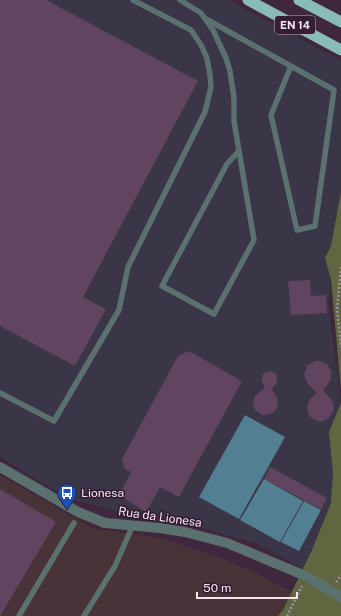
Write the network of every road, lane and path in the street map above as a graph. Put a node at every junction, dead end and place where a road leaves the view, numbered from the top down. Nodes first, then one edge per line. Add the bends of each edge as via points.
1 (133, 0) edge
2 (180, 0) edge
3 (248, 0) edge
4 (299, 0) edge
5 (204, 18) junction
6 (341, 22) edge
7 (341, 50) edge
8 (290, 66) junction
9 (239, 151) junction
10 (341, 267) edge
11 (341, 347) edge
12 (0, 393) edge
13 (0, 467) edge
14 (74, 523) dead end
15 (134, 525) junction
16 (309, 588) dead end
17 (338, 595) edge
18 (18, 616) edge
19 (84, 616) edge
20 (287, 616) edge

1 - 12 lane via 191,30 201,45 207,58 211,87 205,112 128,267 119,310 54,421
2 - 5 lane via 192,6
3 - 7 highway, EN 14
4 - 6 highway, EN 14
5 - 8 lane
5 - 9 lane via 213,30 230,71
8 - 8 lane via 334,90 315,226 298,230 271,115
9 - 9 lane via 254,240 214,314 162,286 227,164
10 - 11 path via 337,309
13 - 15 street, Rua da Lionesa via 78,512 105,523
14 - 18 lane
15 - 17 street, Rua da Lionesa via 185,532 227,543 308,577
15 - 19 lane via 115,566
16 - 20 path via 303,584

